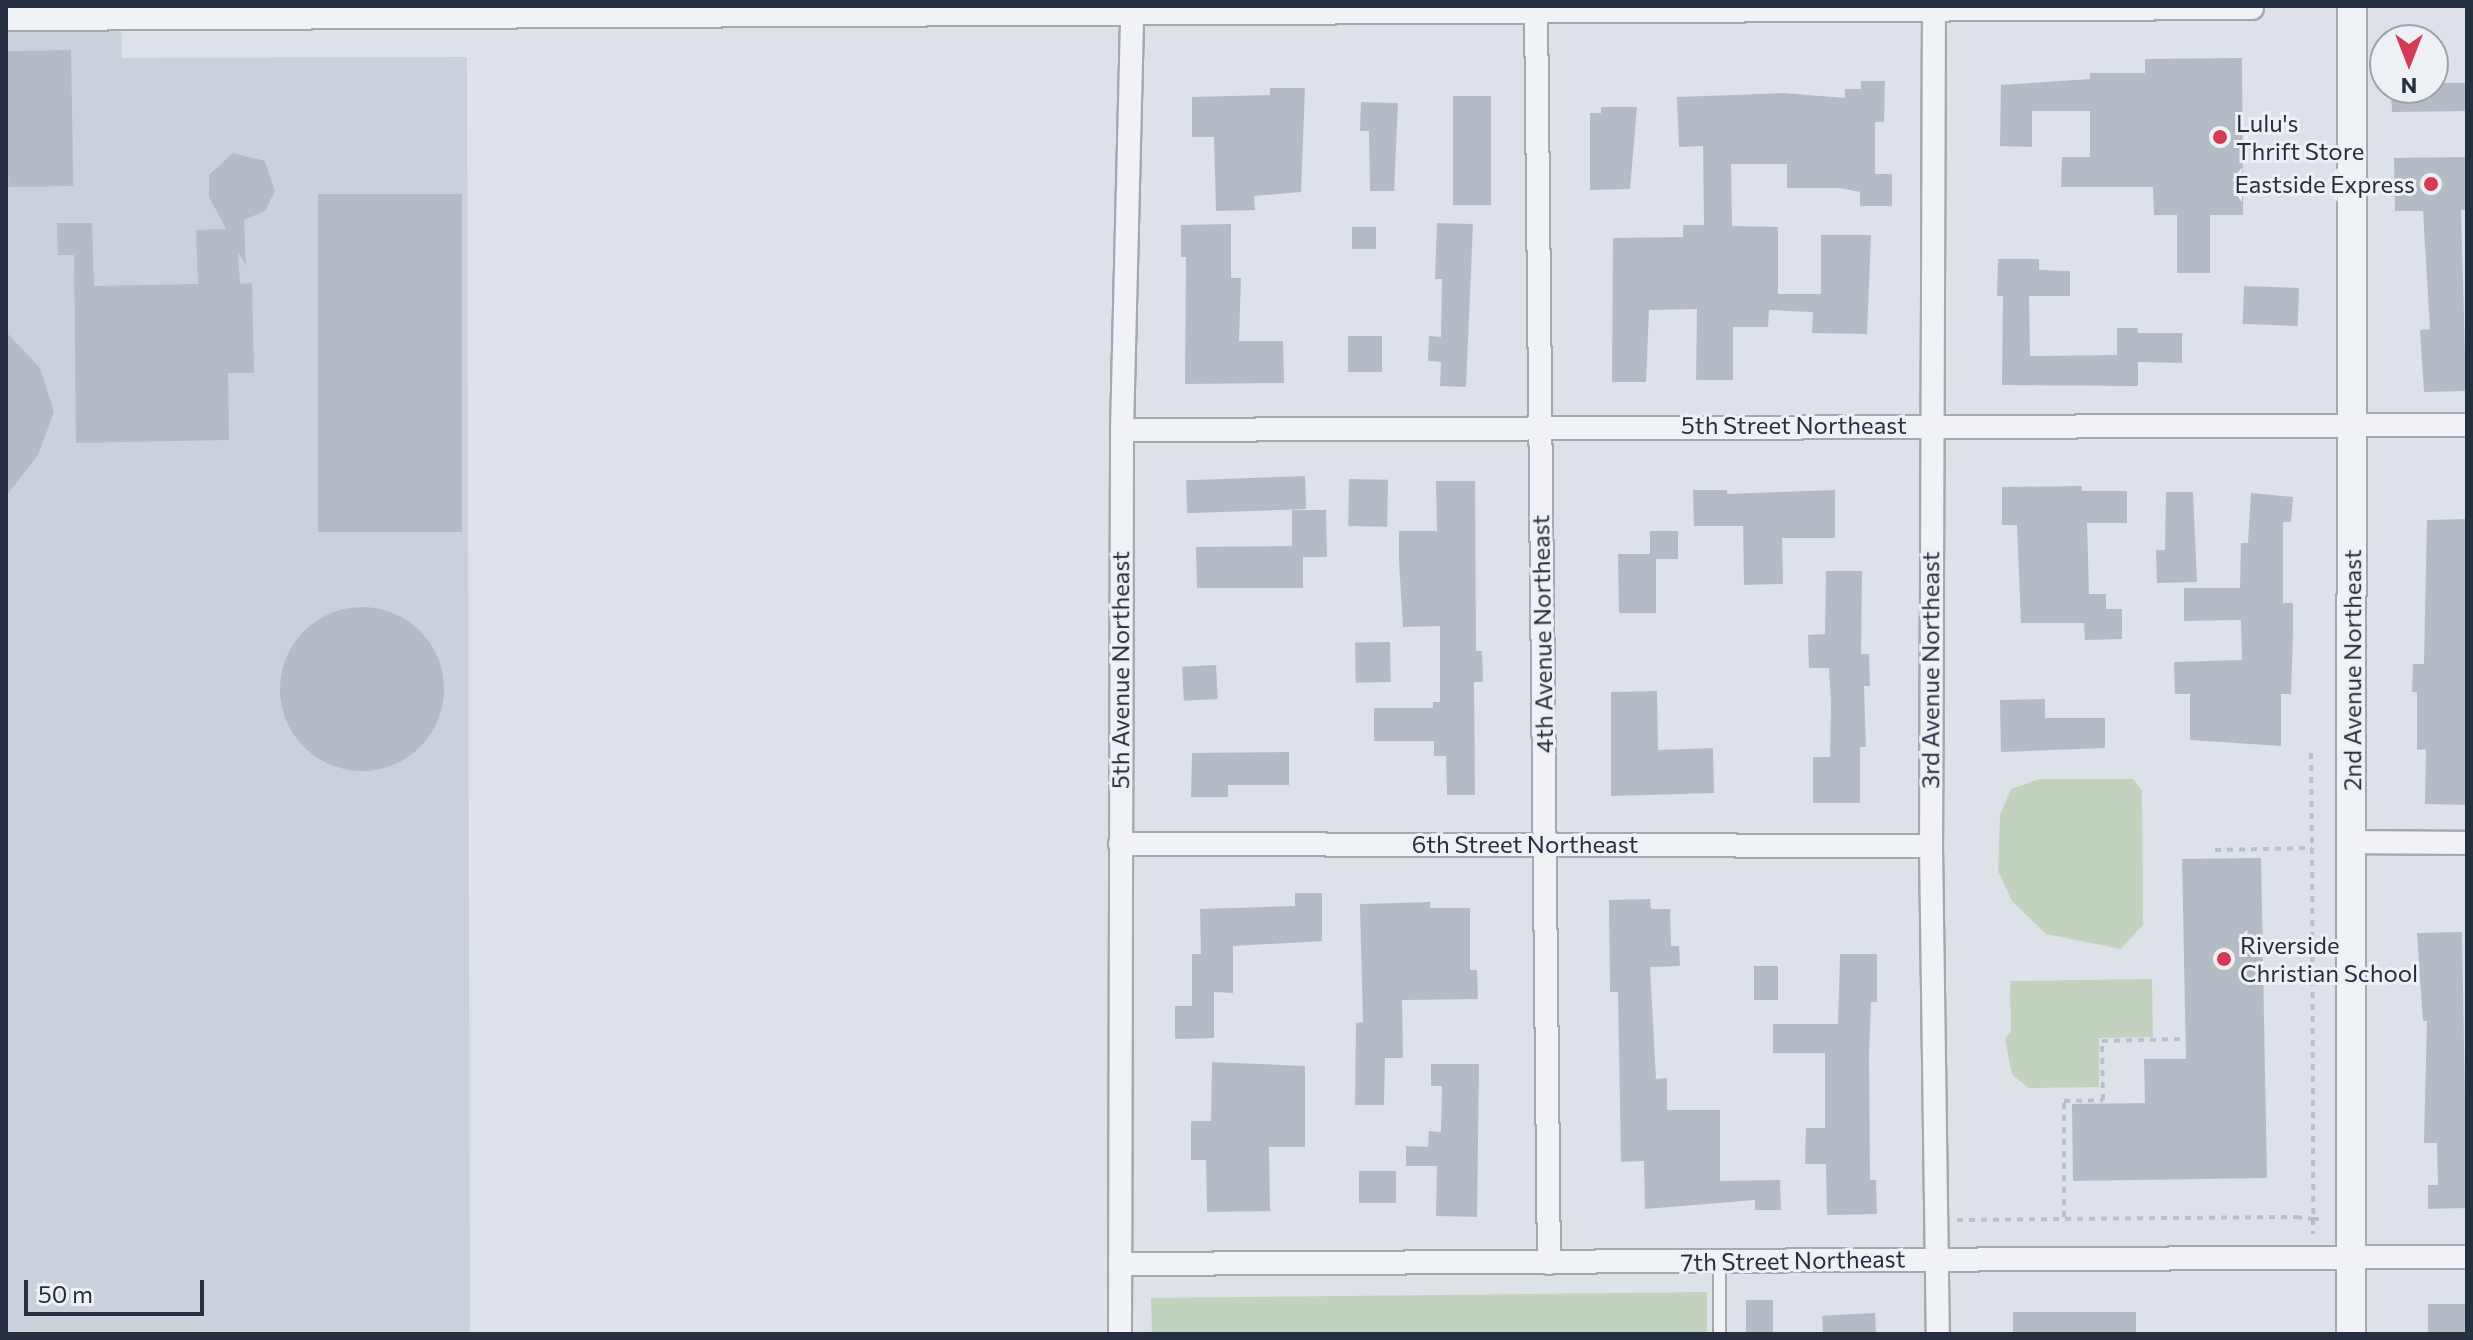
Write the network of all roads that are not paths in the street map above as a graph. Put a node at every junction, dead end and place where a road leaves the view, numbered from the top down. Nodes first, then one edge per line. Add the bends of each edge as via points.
1 (2352, 6) edge
2 (841, 8) edge
3 (1132, 8) edge
4 (1536, 8) edge
5 (1934, 8) edge
6 (2252, 8) edge
7 (517, 11) edge
8 (168, 12) edge
9 (6, 19) edge
10 (1930, 424) junction
11 (2350, 425) junction
12 (2467, 425) edge
13 (1539, 427) junction
14 (1122, 430) junction
15 (2353, 842) junction
16 (2467, 843) edge
17 (1120, 844) junction
18 (1545, 844) junction
19 (1931, 846) junction
20 (2351, 1256) junction
21 (2467, 1257) edge
22 (1938, 1258) junction
23 (1719, 1261) junction
24 (1549, 1263) junction
25 (1120, 1264) junction
26 (1120, 1334) edge
27 (1719, 1334) edge
28 (1938, 1334) edge
29 (2351, 1334) edge

1 - 11 street, 2nd Avenue Northeast
2 - 3 street
2 - 7 street
3 - 4 street
3 - 14 street, 5th Avenue Northeast
4 - 5 street
4 - 13 street, 4th Avenue Northeast
5 - 6 street
5 - 10 street, 3rd Avenue Northeast
7 - 8 street
8 - 9 street
10 - 11 street, 5th Street Northeast
10 - 13 street, 5th Street Northeast
10 - 19 street, 3rd Avenue Northeast
11 - 12 street, 5th Street Northeast
11 - 15 street, 2nd Avenue Northeast
13 - 14 street, 5th Street Northeast
13 - 18 street, 4th Avenue Northeast
14 - 17 street, 5th Avenue Northeast
15 - 16 street
15 - 20 street, 2nd Avenue Northeast
17 - 18 street, 6th Street Northeast
17 - 25 street, 5th Avenue Northeast
18 - 19 street, 6th Street Northeast
18 - 24 street, 4th Avenue Northeast
19 - 22 street, 3rd Avenue Northeast
20 - 21 street, 7th Street Northeast
20 - 22 street, 7th Street Northeast
20 - 29 street, 2nd Avenue Northeast
22 - 23 street, 7th Street Northeast
22 - 28 street, 3rd Avenue Northeast
23 - 24 street, 7th Street Northeast
23 - 27 lane
24 - 25 street, 7th Street Northeast
25 - 26 street, 5th Avenue Northeast

